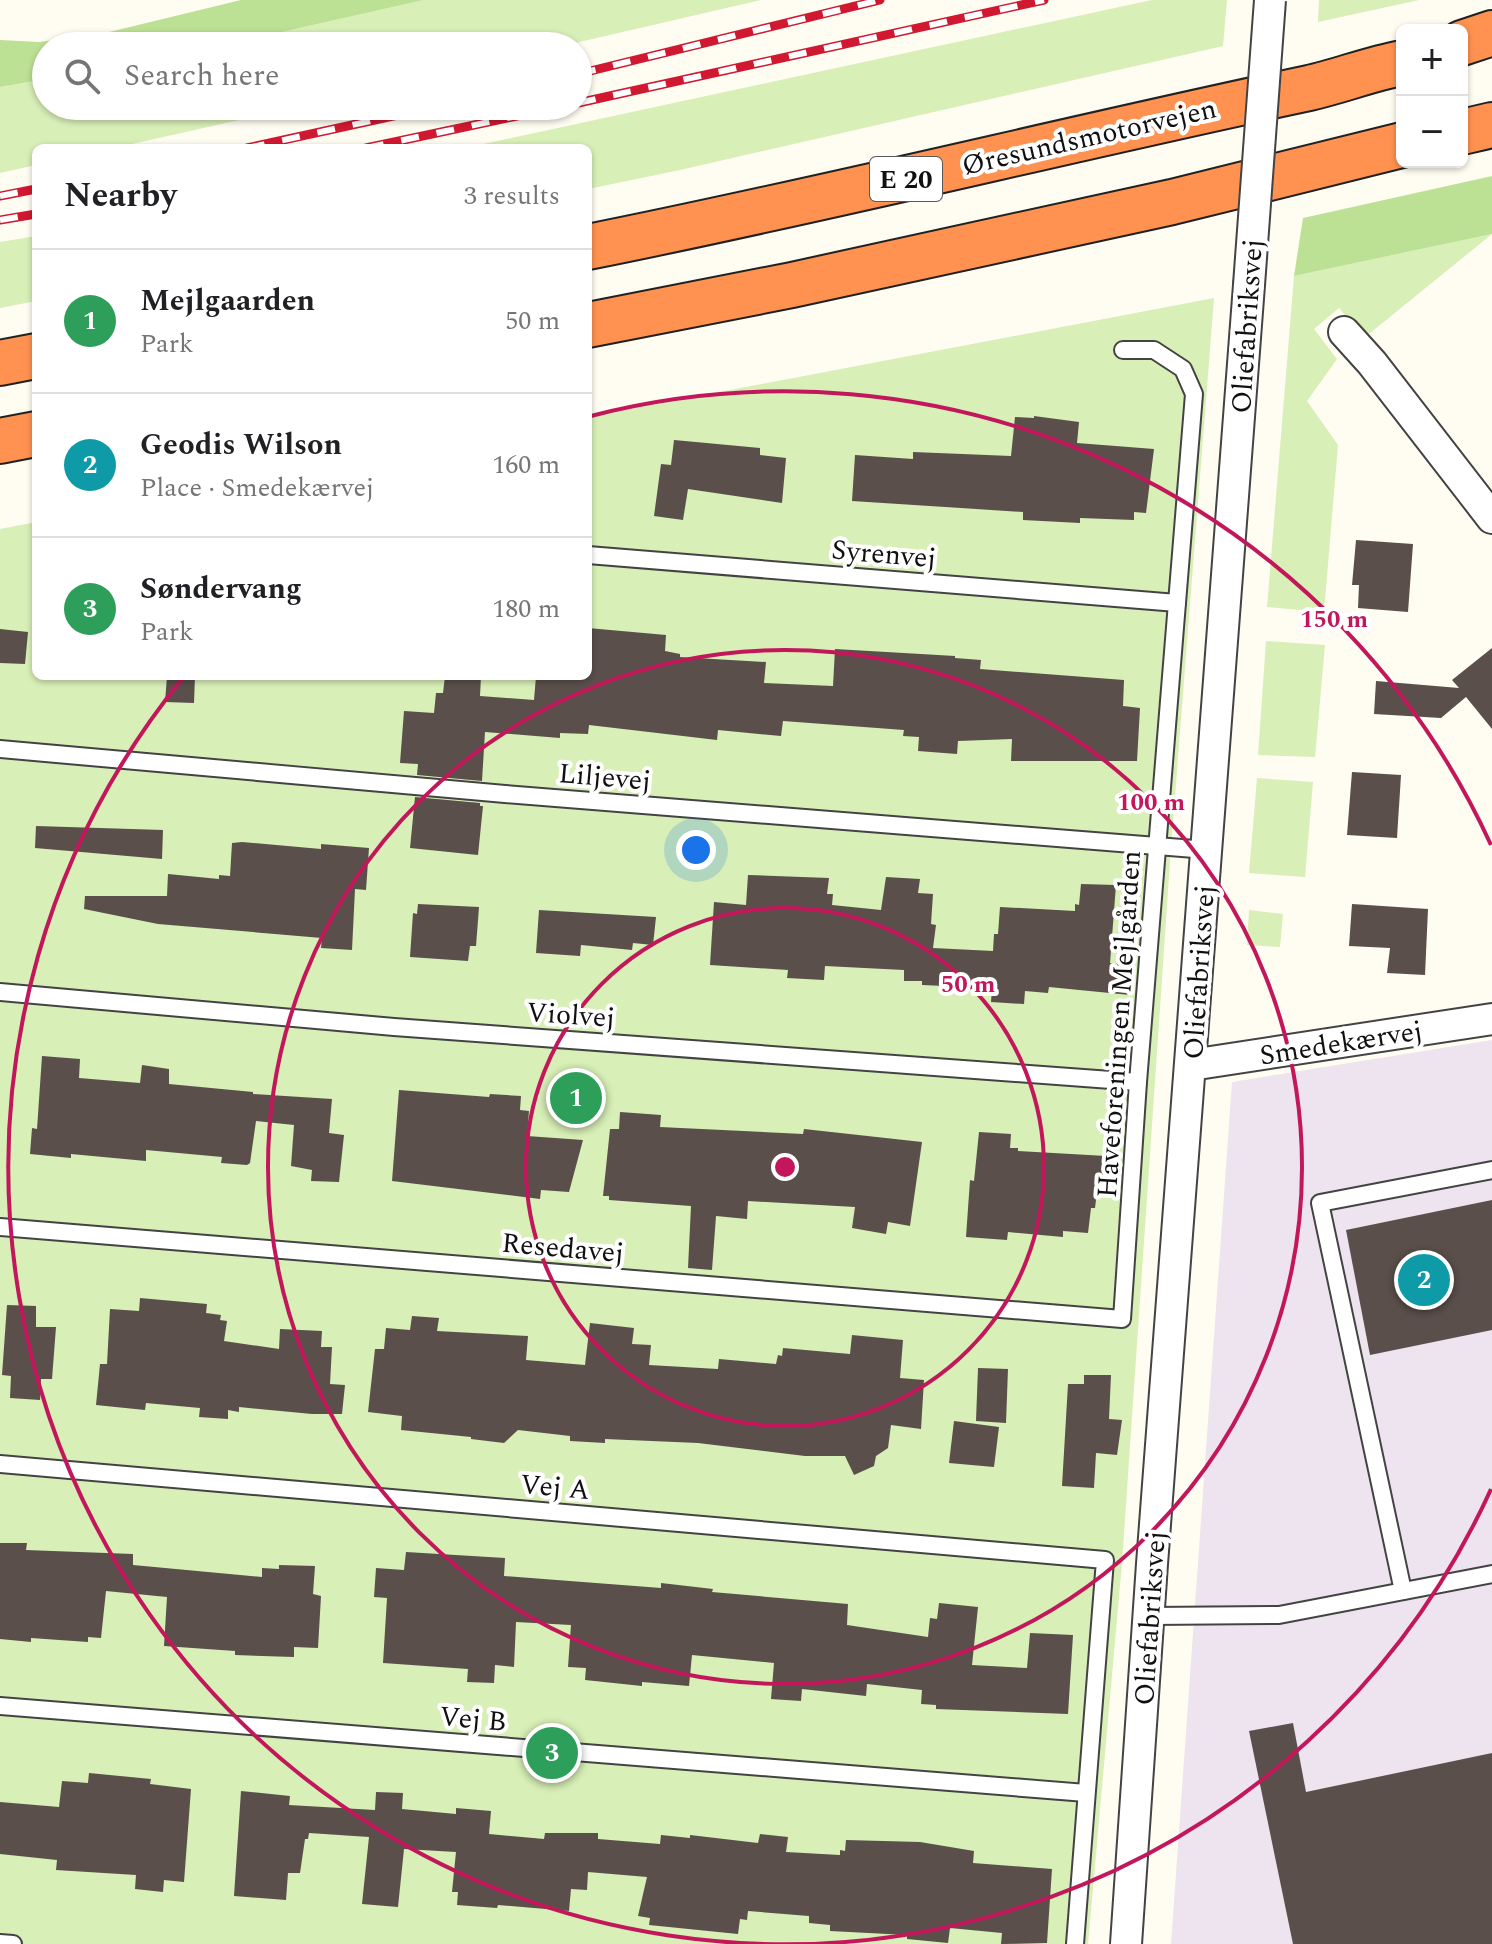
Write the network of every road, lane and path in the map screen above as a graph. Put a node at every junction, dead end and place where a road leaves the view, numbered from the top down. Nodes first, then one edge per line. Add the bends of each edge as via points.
1 (1270, 0) edge
2 (1492, 33) edge
3 (1468, 41) edge
4 (1492, 46) edge
5 (1468, 51) edge
6 (1396, 63) edge
7 (1492, 125) edge
8 (1468, 131) edge
9 (1396, 146) edge
10 (1492, 148) edge
11 (1468, 153) edge
12 (1396, 167) edge
13 (1172, 202) junction
14 (592, 246) edge
15 (592, 324) edge
16 (1344, 332) dead end
17 (1123, 350) dead end
18 (32, 357) edge
19 (0, 363) edge
20 (32, 435) edge
21 (0, 441) edge
22 (1492, 518) edge
23 (592, 555) edge
24 (1177, 603) junction
25 (0, 749) edge
26 (1158, 847) junction
27 (1207, 850) junction
28 (0, 992) edge
29 (1492, 1019) edge
30 (1191, 1065) junction
31 (1138, 1082) junction
32 (1492, 1170) edge
33 (0, 1227) edge
34 (1122, 1319) joint
35 (0, 1464) edge
36 (1492, 1574) edge
37 (1403, 1591) junction
38 (1150, 1616) junction
39 (0, 1706) edge
40 (1086, 1793) junction
41 (0, 1943) edge
42 (13, 1944) edge
43 (1075, 1944) edge
44 (1126, 1944) edge

1 - 27 street, Oliefabriksvej, bridge
2 - 3 highway
4 - 5 highway
6 - 14 highway, Øresundsmotorvejen / E 20 via 774,210
7 - 8 highway
9 - 13 highway
10 - 11 highway
12 - 13 highway via 1308,185
13 - 15 highway
16 - 22 street
17 - 24 lane, Haveforeningen Mejlgården via 1154,350 1183,369 1194,394
18 - 19 highway
20 - 21 highway
23 - 24 lane, Syrenvej
24 - 26 lane, Haveforeningen Mejlgården
25 - 26 lane, Liljevej
26 - 27 lane, Liljevej
26 - 31 lane, Haveforeningen Mejlgården
27 - 30 street, Oliefabriksvej
28 - 31 lane, Violvej
29 - 30 street, Smedekærvej
30 - 38 street, Oliefabriksvej
31 - 34 lane, Haveforeningen Mejlgården
32 - 37 lane via 1320,1203
33 - 34 lane, Resedavej
35 - 40 lane, Vej A via 1105,1560
36 - 37 lane
37 - 38 lane via 1279,1615
38 - 44 street, Oliefabriksvej
39 - 40 lane, Vej B
40 - 43 lane
41 - 42 lane

